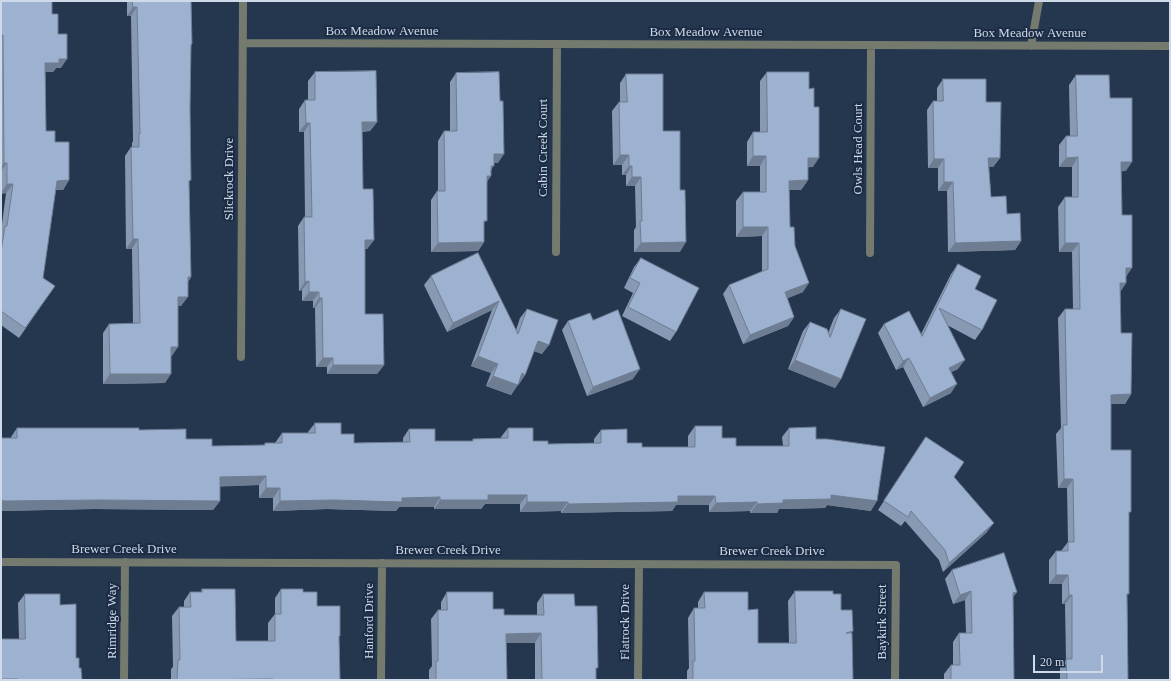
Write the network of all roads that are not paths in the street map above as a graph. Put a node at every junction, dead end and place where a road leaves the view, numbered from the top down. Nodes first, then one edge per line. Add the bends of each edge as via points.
1 (243, 1) edge
2 (1039, 1) edge
3 (243, 43) junction
4 (557, 44) junction
5 (871, 45) junction
6 (1030, 46) junction
7 (1170, 46) edge
8 (556, 252) dead end
9 (870, 253) dead end
10 (242, 357) dead end
11 (1, 562) edge
12 (125, 562) junction
13 (382, 563) junction
14 (639, 564) junction
15 (896, 565) joint
16 (124, 680) edge
17 (381, 680) edge
18 (638, 680) edge
19 (895, 680) edge

1 - 3 street, Slickrock Drive
2 - 6 street
3 - 4 street, Box Meadow Avenue
3 - 10 street, Slickrock Drive
4 - 5 street, Box Meadow Avenue
4 - 8 street, Cabin Creek Court
5 - 6 street, Box Meadow Avenue
5 - 9 street, Owls Head Court
6 - 7 street, Box Meadow Avenue
11 - 12 street, Brewer Creek Drive
12 - 13 street, Brewer Creek Drive
12 - 16 street, Rimridge Way
13 - 14 street, Brewer Creek Drive
13 - 17 street, Hanford Drive
14 - 15 street, Brewer Creek Drive
14 - 18 street, Flatrock Drive
15 - 19 street, Baykirk Street

